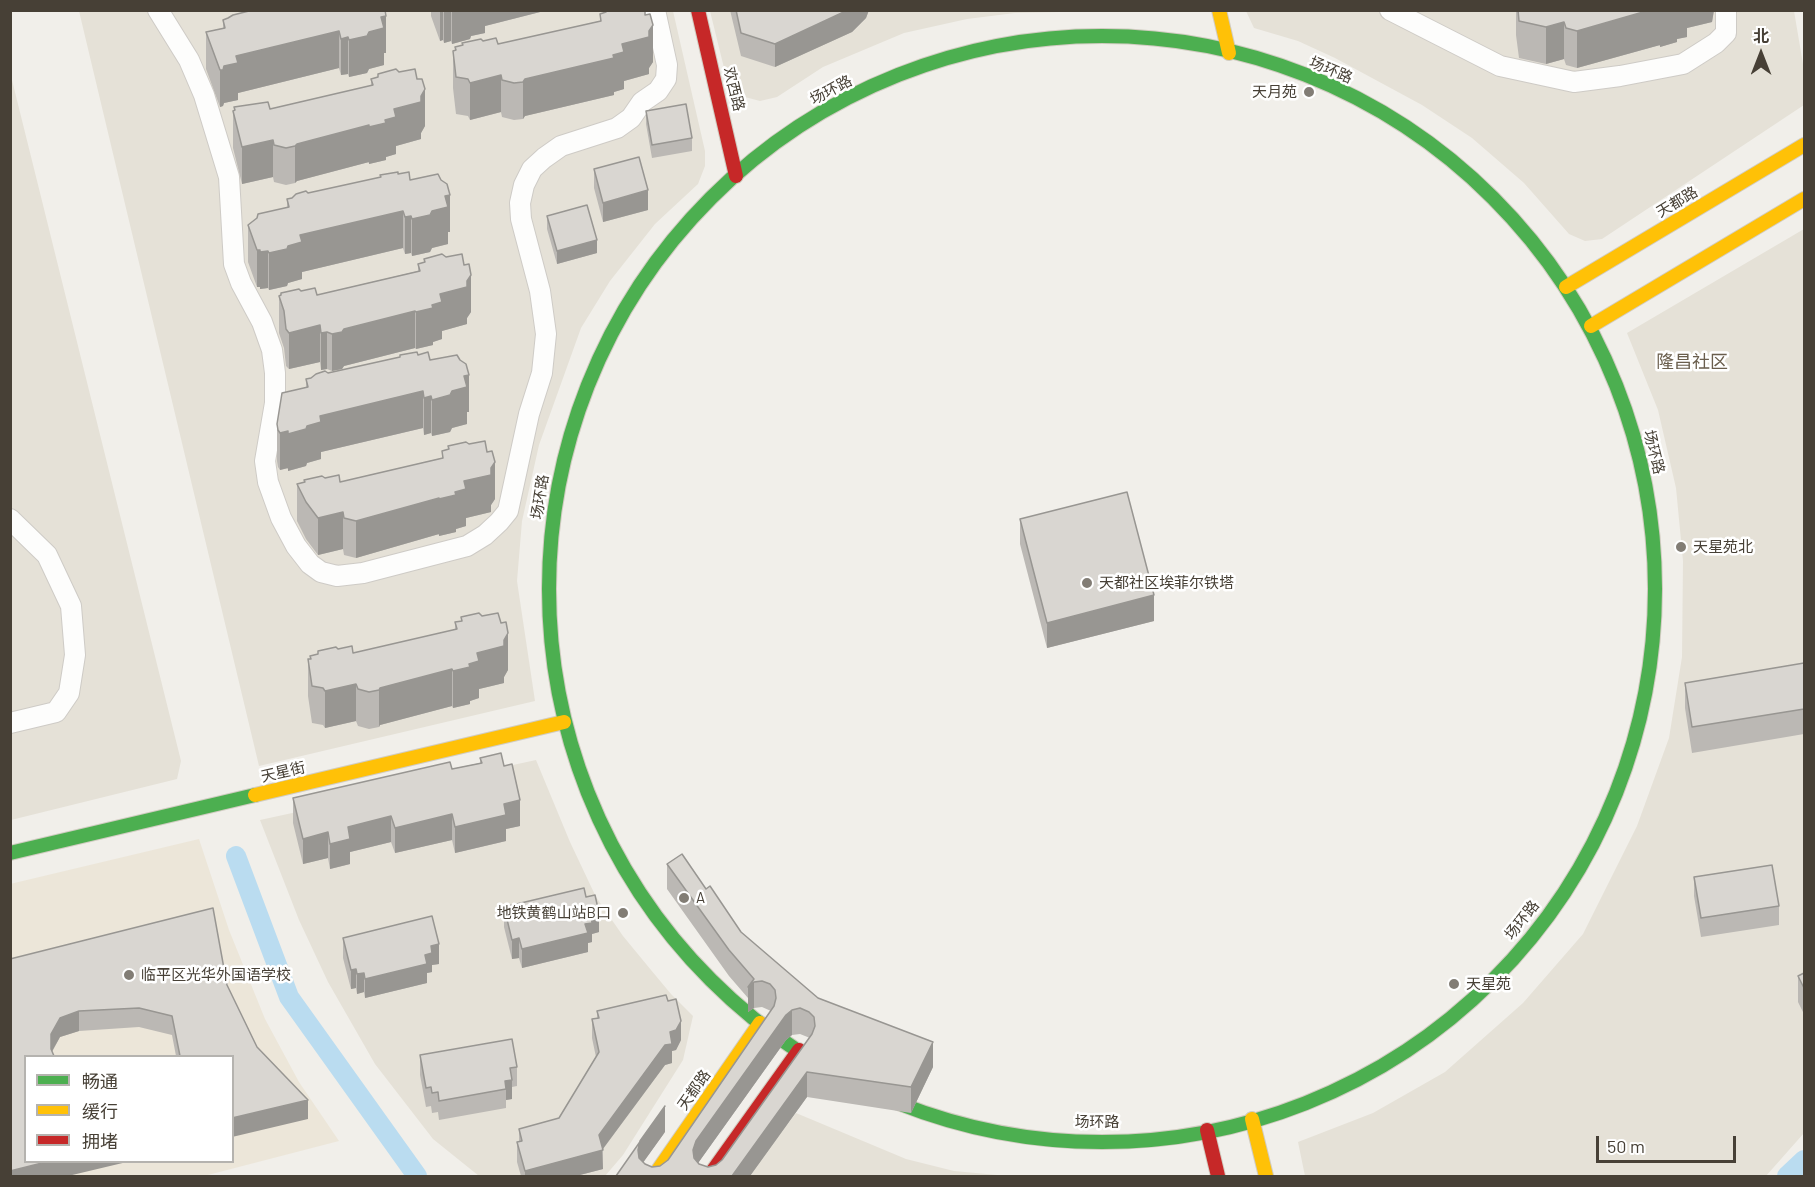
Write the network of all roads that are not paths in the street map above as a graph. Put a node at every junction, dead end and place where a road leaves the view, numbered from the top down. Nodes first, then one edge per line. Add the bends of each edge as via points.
1 (158, 10) edge
2 (655, 10) edge
3 (698, 10) edge
4 (1219, 10) edge
5 (1390, 10) edge
6 (1726, 10) edge
7 (1229, 53) junction
8 (1804, 145) edge
9 (736, 176) junction
10 (1804, 200) edge
11 (1566, 287) junction
12 (1591, 326) junction
13 (10, 519) edge
14 (564, 722) junction
15 (10, 723) edge
16 (10, 853) edge
17 (760, 1023) junction
18 (799, 1050) junction
19 (1252, 1119) junction
20 (1207, 1130) junction
21 (654, 1176) edge
22 (709, 1176) edge
23 (1218, 1176) edge
24 (1266, 1176) edge

1 - 2 street via 189,60 204,95 229,177 234,264 272,350 275,403 265,461 268,482 296,546 310,564 337,576 467,546 485,535 508,511 542,373 546,333 540,291 521,219 524,185 543,158 561,146 617,128 658,91 666,79 668,65
3 - 9 main road, 欢西路
4 - 7 main road
5 - 6 street via 1500,66 1574,82 1683,64 1726,33
7 - 9 main road, 场环路 via 1130,38 1087,38 976,52 876,85 826,110 770,147
7 - 11 main road, 场环路 via 1335,88 1423,140 1468,175 1506,212
8 - 11 main road, 天都路
9 - 14 main road, 场环路 via 679,231 638,285 610,333 580,401 562,463 549,538 548,614 554,678
10 - 12 main road
11 - 12 main road, 场环路
12 - 19 main road, 场环路 via 1634,436 1647,488 1655,554 1655,625 1649,679 1638,730 1616,795 1597,837 1545,920 1470,1002 1379,1067 1278,1112
13 - 15 street via 47,555 57,575 71,606 75,656 69,693 56,712
14 - 16 main road, 天星街
14 - 17 main road, 场环路 via 585,791 641,897 682,950
17 - 18 main road, 场环路
17 - 21 main road, 天都路
18 - 20 main road, 场环路 via 881,1095 981,1128 1097,1140 1165,1137
18 - 22 main road
19 - 20 main road, 场环路
19 - 24 main road
20 - 23 main road

